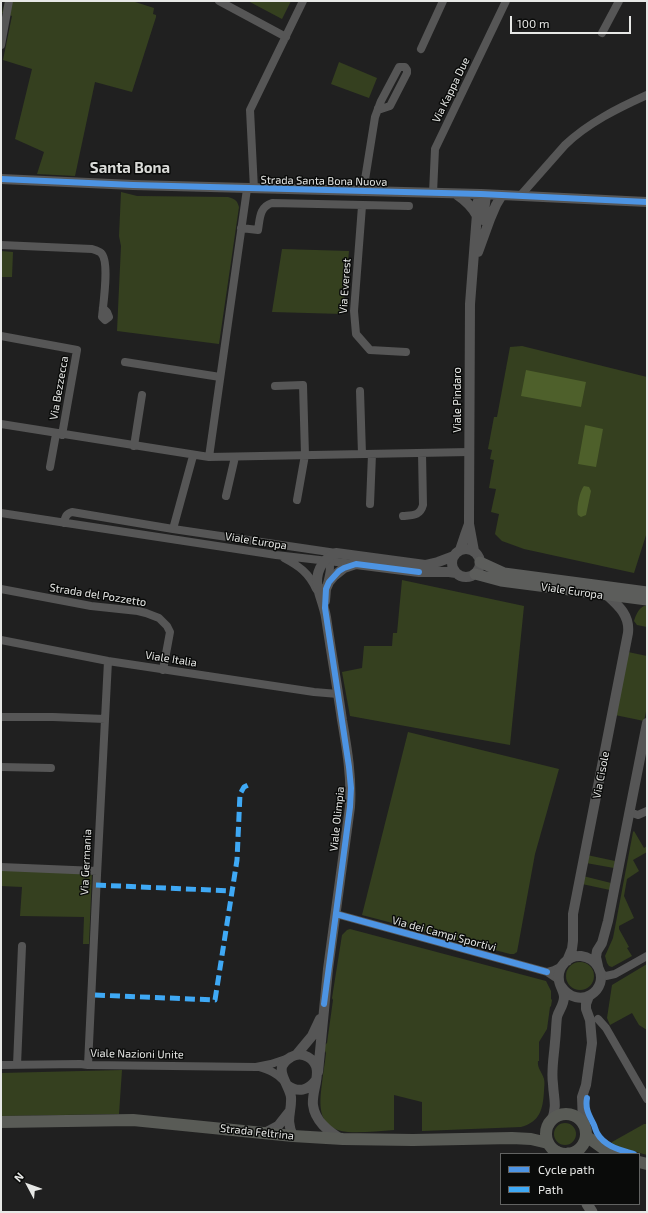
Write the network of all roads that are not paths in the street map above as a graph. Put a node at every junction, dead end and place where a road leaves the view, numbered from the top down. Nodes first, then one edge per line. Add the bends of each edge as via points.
1 (9, 1) edge
2 (219, 1) edge
3 (304, 1) edge
4 (443, 1) edge
5 (506, 1) edge
6 (619, 1) edge
7 (602, 33) dead end
8 (286, 37) junction
9 (1, 45) edge
10 (421, 49) dead end
11 (647, 95) edge
12 (378, 108) junction
13 (1, 178) edge
14 (251, 189) junction
15 (363, 192) junction
16 (433, 193) junction
17 (456, 194) junction
18 (483, 194) junction
19 (502, 195) junction
20 (520, 196) junction
21 (647, 202) edge
22 (362, 206) junction
23 (409, 206) dead end
24 (477, 216) junction
25 (241, 228) junction
26 (480, 244) junction
27 (1, 245) edge
28 (472, 276) junction
29 (103, 308) dead end
30 (1, 336) edge
31 (406, 352) dead end
32 (125, 362) dead end
33 (220, 377) junction
34 (275, 386) dead end
35 (360, 391) dead end
36 (142, 395) dead end
37 (1, 424) edge
38 (59, 434) junction
39 (134, 446) junction
40 (470, 452) junction
41 (422, 453) junction
42 (362, 454) junction
43 (372, 454) junction
44 (305, 455) junction
45 (193, 456) junction
46 (209, 457) junction
47 (234, 457) junction
48 (50, 467) dead end
49 (226, 496) dead end
50 (297, 500) dead end
51 (370, 504) dead end
52 (1, 513) edge
53 (403, 516) dead end
54 (64, 523) junction
55 (470, 524) junction
56 (174, 529) junction
57 (474, 551) junction
58 (457, 553) junction
59 (276, 555) junction
60 (329, 557) junction
61 (480, 562) junction
62 (356, 564) junction
63 (456, 573) junction
64 (475, 574) junction
65 (1, 589) edge
66 (326, 589) junction
67 (647, 592) edge
68 (608, 596) junction
69 (647, 600) edge
70 (324, 608) junction
71 (1, 640) edge
72 (108, 661) junction
73 (163, 670) junction
74 (338, 694) junction
75 (1, 716) edge
76 (105, 719) junction
77 (647, 723) edge
78 (1, 767) edge
79 (51, 768) dead end
80 (647, 811) edge
81 (629, 812) junction
82 (1, 867) edge
83 (97, 870) junction
84 (336, 914) junction
85 (22, 946) dead end
86 (647, 956) edge
87 (564, 963) junction
88 (547, 972) junction
89 (602, 972) junction
90 (560, 983) junction
91 (589, 996) junction
92 (323, 1009) junction
93 (592, 1020) junction
94 (293, 1056) junction
95 (1, 1065) edge
96 (17, 1065) junction
97 (88, 1065) junction
98 (256, 1067) junction
99 (317, 1076) junction
100 (286, 1083) junction
101 (647, 1099) edge
102 (289, 1112) junction
103 (1, 1122) edge
104 (550, 1123) junction
105 (583, 1123) junction
106 (265, 1133) junction
107 (293, 1136) junction
108 (586, 1136) junction
109 (512, 1138) junction
110 (343, 1139) junction
111 (566, 1151) edge
112 (613, 1153) edge

1 - 9 street
2 - 8 street
3 - 8 street
4 - 10 street
5 - 16 street, Via Kappa Due via 435,149
6 - 7 street
8 - 14 street via 250,110
11 - 20 street via 572,138
12 - 12 street via 390,106 407,73 405,67 399,67
12 - 15 street
13 - 14 street, Strada Santa Bona Nuova
14 - 15 street, Strada Santa Bona Nuova
14 - 25 street
15 - 16 street, Strada Santa Bona Nuova
16 - 17 street, Strada Santa Bona Nuova
17 - 18 street, Strada Santa Bona Nuova
17 - 24 street via 468,203
18 - 19 street, Strada Santa Bona Nuova
18 - 24 street, Viale Pindaro via 478,201
18 - 26 street, Viale Pindaro
19 - 20 street, Strada Santa Bona Nuova
19 - 26 street, Viale Pindaro
20 - 21 street, Strada Santa Bona Nuova
22 - 23 street
22 - 25 street via 272,204 263,208 258,230
22 - 31 street, Via Everest via 354,311 356,334 370,350
24 - 28 street, Viale Pindaro
25 - 33 street
26 - 28 street, Viale Pindaro
27 - 29 street via 92,249 100,252 104,257 106,274
28 - 40 street, Viale Pindaro
30 - 38 street, Via Bezzecca via 77,350
32 - 33 street
33 - 46 street
34 - 44 street via 303,385
35 - 42 street
36 - 39 street
37 - 38 street, Via Bezzecca
38 - 39 street, Via Bezzecca
38 - 48 street, Via Bezzecca
39 - 45 street, Via Bezzecca
40 - 41 street, Via Bezzecca
40 - 55 street, Viale Pindaro
41 - 43 street, Via Bezzecca
41 - 53 street via 422,510 416,515
42 - 43 street, Via Bezzecca
42 - 44 street, Via Bezzecca
43 - 51 street
44 - 47 street, Via Bezzecca
44 - 50 street
45 - 46 street, Via Bezzecca
45 - 56 street
46 - 47 street, Via Bezzecca
47 - 49 street
52 - 54 street, Viale Europa
54 - 56 street, Viale Europa via 65,517 72,512
54 - 59 street, Viale Europa
55 - 57 street, Viale Pindaro
55 - 58 street, Viale Pindaro
56 - 60 street, Viale Europa
57 - 58 street, Viale Europa via 465,549
57 - 61 street
58 - 60 street, Viale Europa via 425,565
58 - 63 street via 452,565
59 - 60 street, Viale Europa
59 - 70 street via 302,569 314,583
60 - 62 street, Viale Europa
60 - 66 street
60 - 70 street, Viale Olimpia via 320,568 317,582
61 - 64 street
61 - 67 main road, Viale Europa via 504,574
62 - 63 street, Viale Europa via 418,572
62 - 66 street via 339,571
63 - 64 street, Viale Europa via 463,577
64 - 68 main road, Viale Europa via 501,581
65 - 73 street, Strada del Pozzetto via 91,606 146,612 159,618 170,632
66 - 70 street
68 - 69 main road, Viale Europa
68 - 87 street, Via Cisole via 624,613 629,626 573,914 572,947
70 - 74 street, Viale Olimpia
71 - 72 street, Viale Italia
72 - 73 street, Viale Italia
72 - 76 street, Via Germania
73 - 74 street, Viale Italia
74 - 84 street, Viale Olimpia via 351,788
75 - 76 street
76 - 83 street, Via Germania
77 - 81 street
78 - 79 street
80 - 81 street via 638,815
81 - 89 street via 608,921 597,951 596,957
82 - 83 street
83 - 97 street, Via Germania
84 - 88 street, Via dei Campi Sportivi
84 - 92 street, Viale Olimpia
85 - 96 street
86 - 89 street via 615,974
87 - 88 street
87 - 89 street via 573,957 587,957
87 - 90 street, Via Cisole via 559,973
88 - 90 street, Via dei Campi Sportivi
89 - 91 street via 599,984
90 - 91 street via 570,996
90 - 104 street, Via Cisole via 564,996 557,1017 552,1083 556,1103
91 - 93 street via 586,1004
92 - 94 street, Viale Olimpia via 312,1036
92 - 99 street, Viale Olimpia
93 - 101 street via 606,1028
93 - 105 street via 592,1043 582,1097
94 - 98 street, Viale Nazioni Unite via 280,1062
94 - 99 street via 309,1057 316,1066
94 - 100 street via 285,1061 282,1071
95 - 96 street, Viale Nazioni Unite
96 - 97 street, Viale Nazioni Unite
97 - 98 street, Viale Nazioni Unite
98 - 100 street, Viale Nazioni Unite via 273,1072
99 - 100 street via 312,1085 303,1090 297,1090
99 - 110 street, Viale Olimpia via 313,1104 315,1113 323,1125
100 - 102 street via 291,1100
102 - 106 street via 278,1126
102 - 107 street via 289,1125
103 - 106 main road, Strada Feltrina via 133,1120
104 - 105 main road, Strada Feltrina via 556,1116 568,1114
104 - 109 main road, Strada Feltrina via 531,1133
104 - 111 main road via 546,1132
105 - 108 main road
106 - 107 main road, Strada Feltrina
107 - 110 main road, Strada Feltrina
108 - 111 main road via 584,1141
108 - 112 main road
109 - 110 main road, Strada Feltrina
109 - 111 main road, Strada Feltrina via 531,1139

